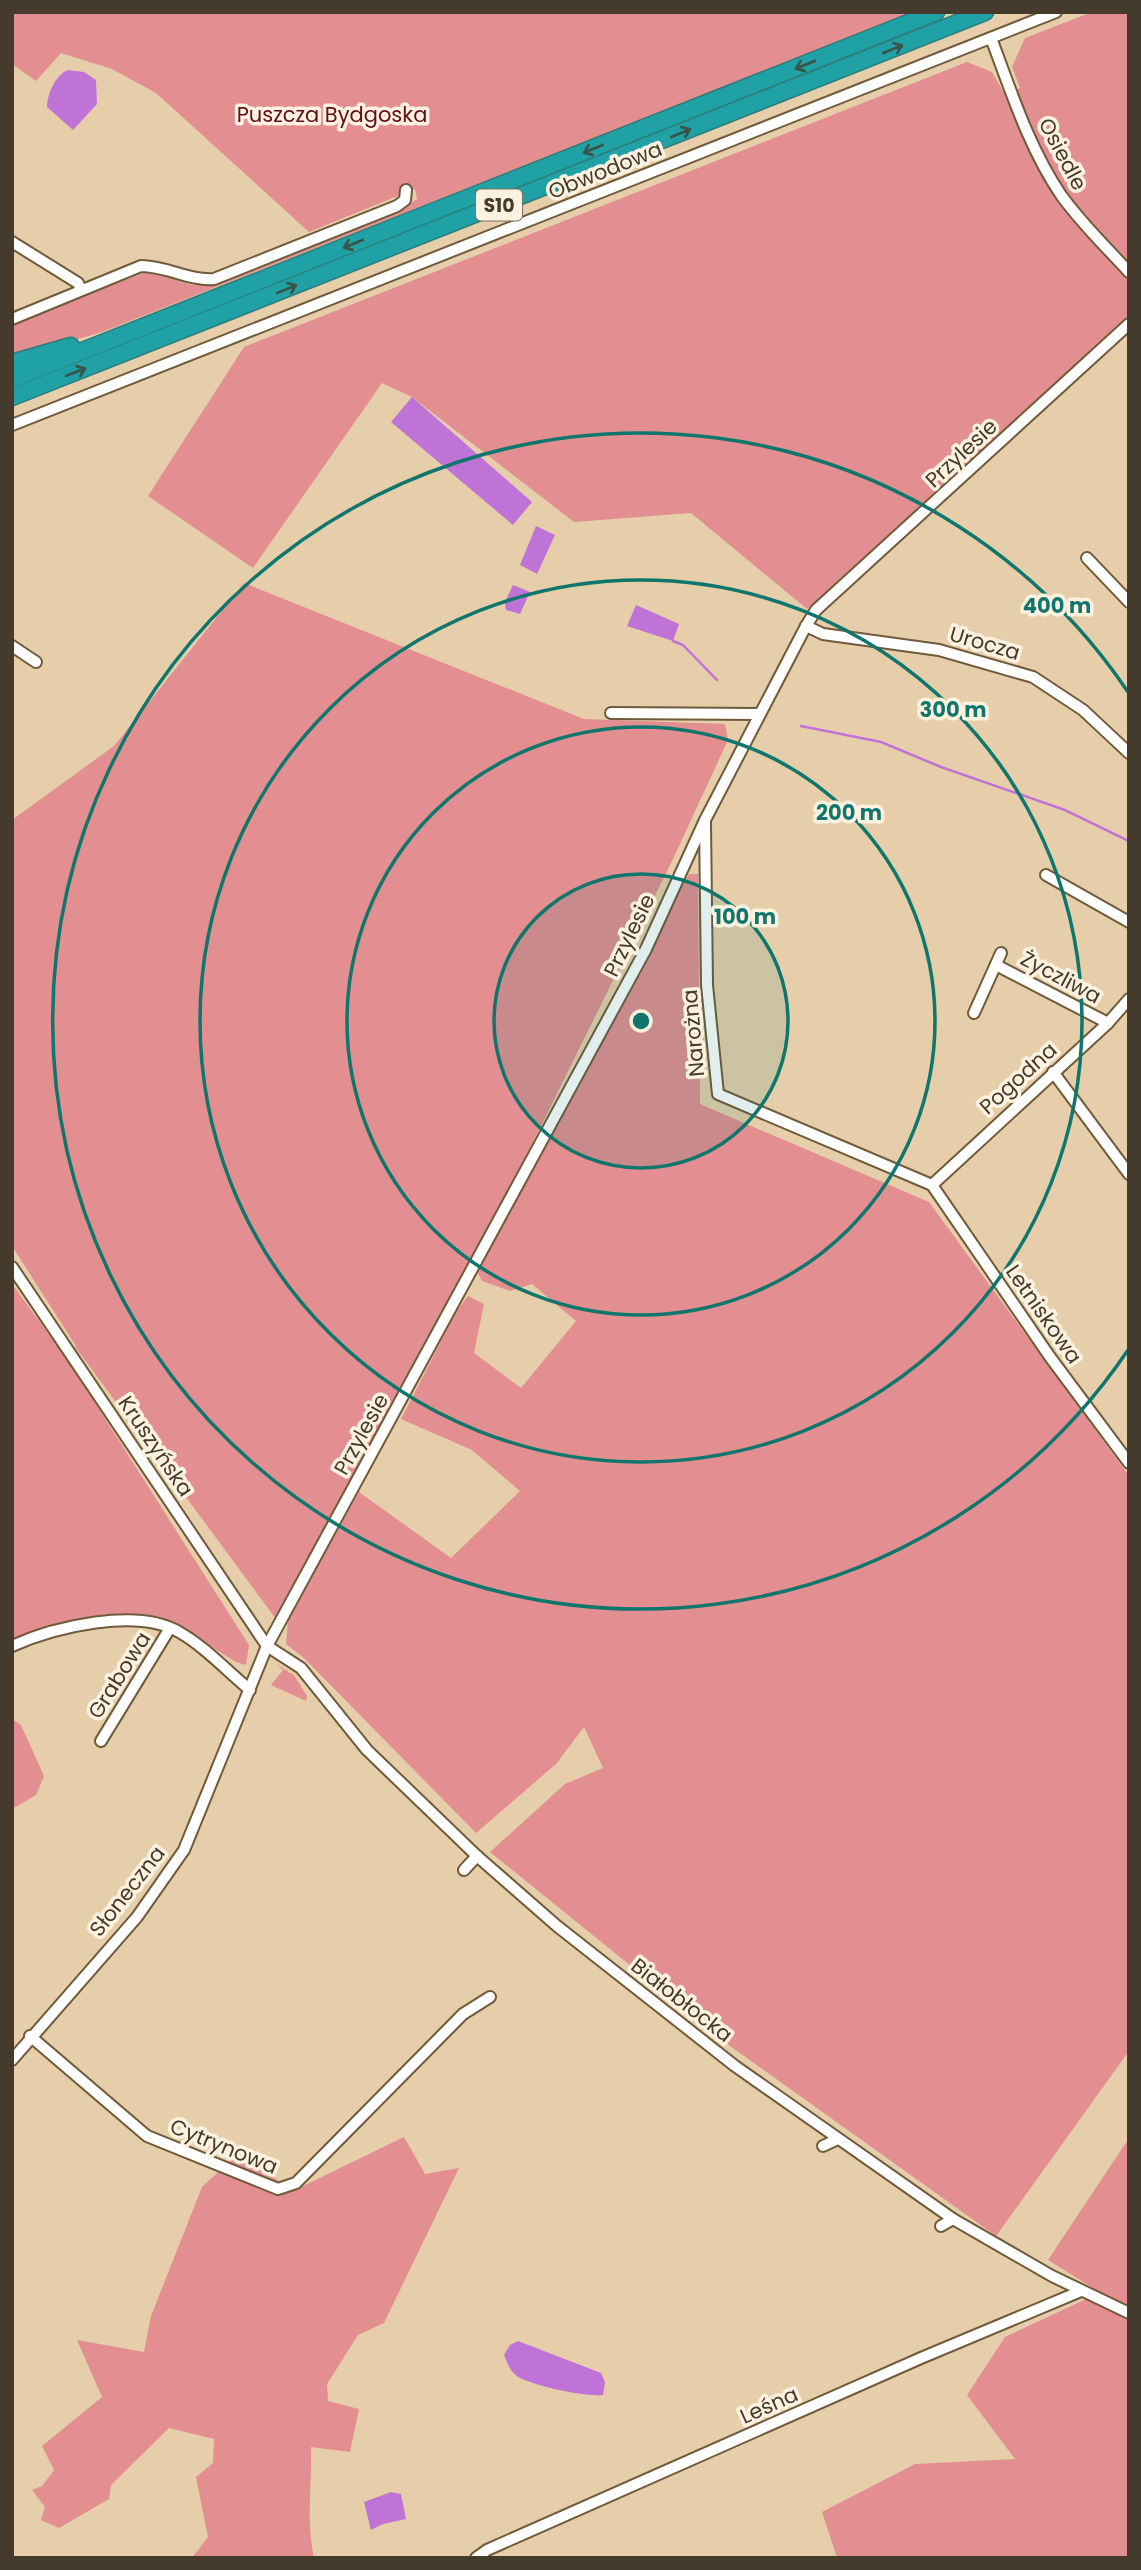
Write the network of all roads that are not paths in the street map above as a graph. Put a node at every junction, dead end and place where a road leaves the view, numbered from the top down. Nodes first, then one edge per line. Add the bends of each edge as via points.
1 (936, 12) edge
2 (985, 12) edge
3 (1056, 12) edge
4 (991, 38) junction
5 (406, 190) dead end
6 (12, 242) edge
7 (1129, 272) edge
8 (81, 290) junction
9 (12, 319) edge
10 (1129, 324) edge
11 (124, 333) junction
12 (12, 363) edge
13 (12, 379) edge
14 (12, 397) edge
15 (12, 425) edge
16 (1087, 558) dead end
17 (1129, 602) edge
18 (806, 626) junction
19 (12, 646) edge
20 (36, 662) dead end
21 (611, 713) dead end
22 (759, 714) junction
23 (1129, 754) edge
24 (705, 820) junction
25 (1046, 875) dead end
26 (1129, 922) edge
27 (1001, 953) dead end
28 (996, 965) junction
29 (1129, 999) edge
30 (974, 1013) dead end
31 (1108, 1023) junction
32 (1053, 1072) junction
33 (1129, 1174) edge
34 (932, 1185) junction
35 (12, 1267) edge
36 (1129, 1463) edge
37 (170, 1628) junction
38 (12, 1646) edge
39 (267, 1646) junction
40 (250, 1690) junction
41 (101, 1741) dead end
42 (477, 1856) junction
43 (464, 1870) dead end
44 (490, 1997) dead end
45 (30, 2036) junction
46 (703, 2041) junction
47 (695, 2053) dead end
48 (12, 2060) edge
49 (838, 2139) junction
50 (823, 2146) dead end
51 (953, 2219) junction
52 (941, 2226) dead end
53 (1081, 2291) junction
54 (1129, 2313) edge
55 (475, 2558) edge

1 -> 11 highway, S10
14 -> 2 highway, S10
3 - 4 street, Obwodowa
4 - 7 street, Osiedle via 1050,177 1076,214
4 - 15 street, Obwodowa
5 - 8 street via 405,200 397,206 214,279 141,266
6 - 8 street via 78,283
8 - 9 street
10 - 18 street, Przylesie via 816,610
11 - 12 highway
11 - 13 highway, S10
16 - 17 street
18 - 22 street, Przylesie
18 - 23 street, Urocza via 823,634 939,650 1033,677 1083,710
19 - 20 street
21 - 22 street
22 - 24 street, Przylesie
24 - 34 street, Narożna via 707,985 718,1094
24 - 39 street, Przylesie via 646,949
25 - 26 street
27 - 28 street, Życzliwa
28 - 30 street, Życzliwa
28 - 31 street, Życzliwa
29 - 31 street, Pogodna
31 - 32 street, Pogodna
32 - 33 street
32 - 34 street, Pogodna
34 - 36 street, Letniskowa
35 - 39 street, Kruszyńska
37 - 38 street via 131,1619 45,1631
37 - 40 street
37 - 41 street, Grabowa
39 - 40 street, Słoneczna
39 - 42 street, Białobłocka via 307,1673 367,1750
40 - 45 street, Słoneczna via 175,1866 137,1917
42 - 43 street
42 - 46 street, Białobłocka
44 - 45 street, Cytrynowa via 463,2014 296,2183 278,2189 147,2136
45 - 48 street, Słoneczna
46 - 47 street
46 - 49 street, Białobłocka
49 - 50 street
49 - 51 street, Białobłocka
51 - 52 street
51 - 53 street, Białobłocka
53 - 54 street, Białobłocka
53 - 55 street, Leśna

